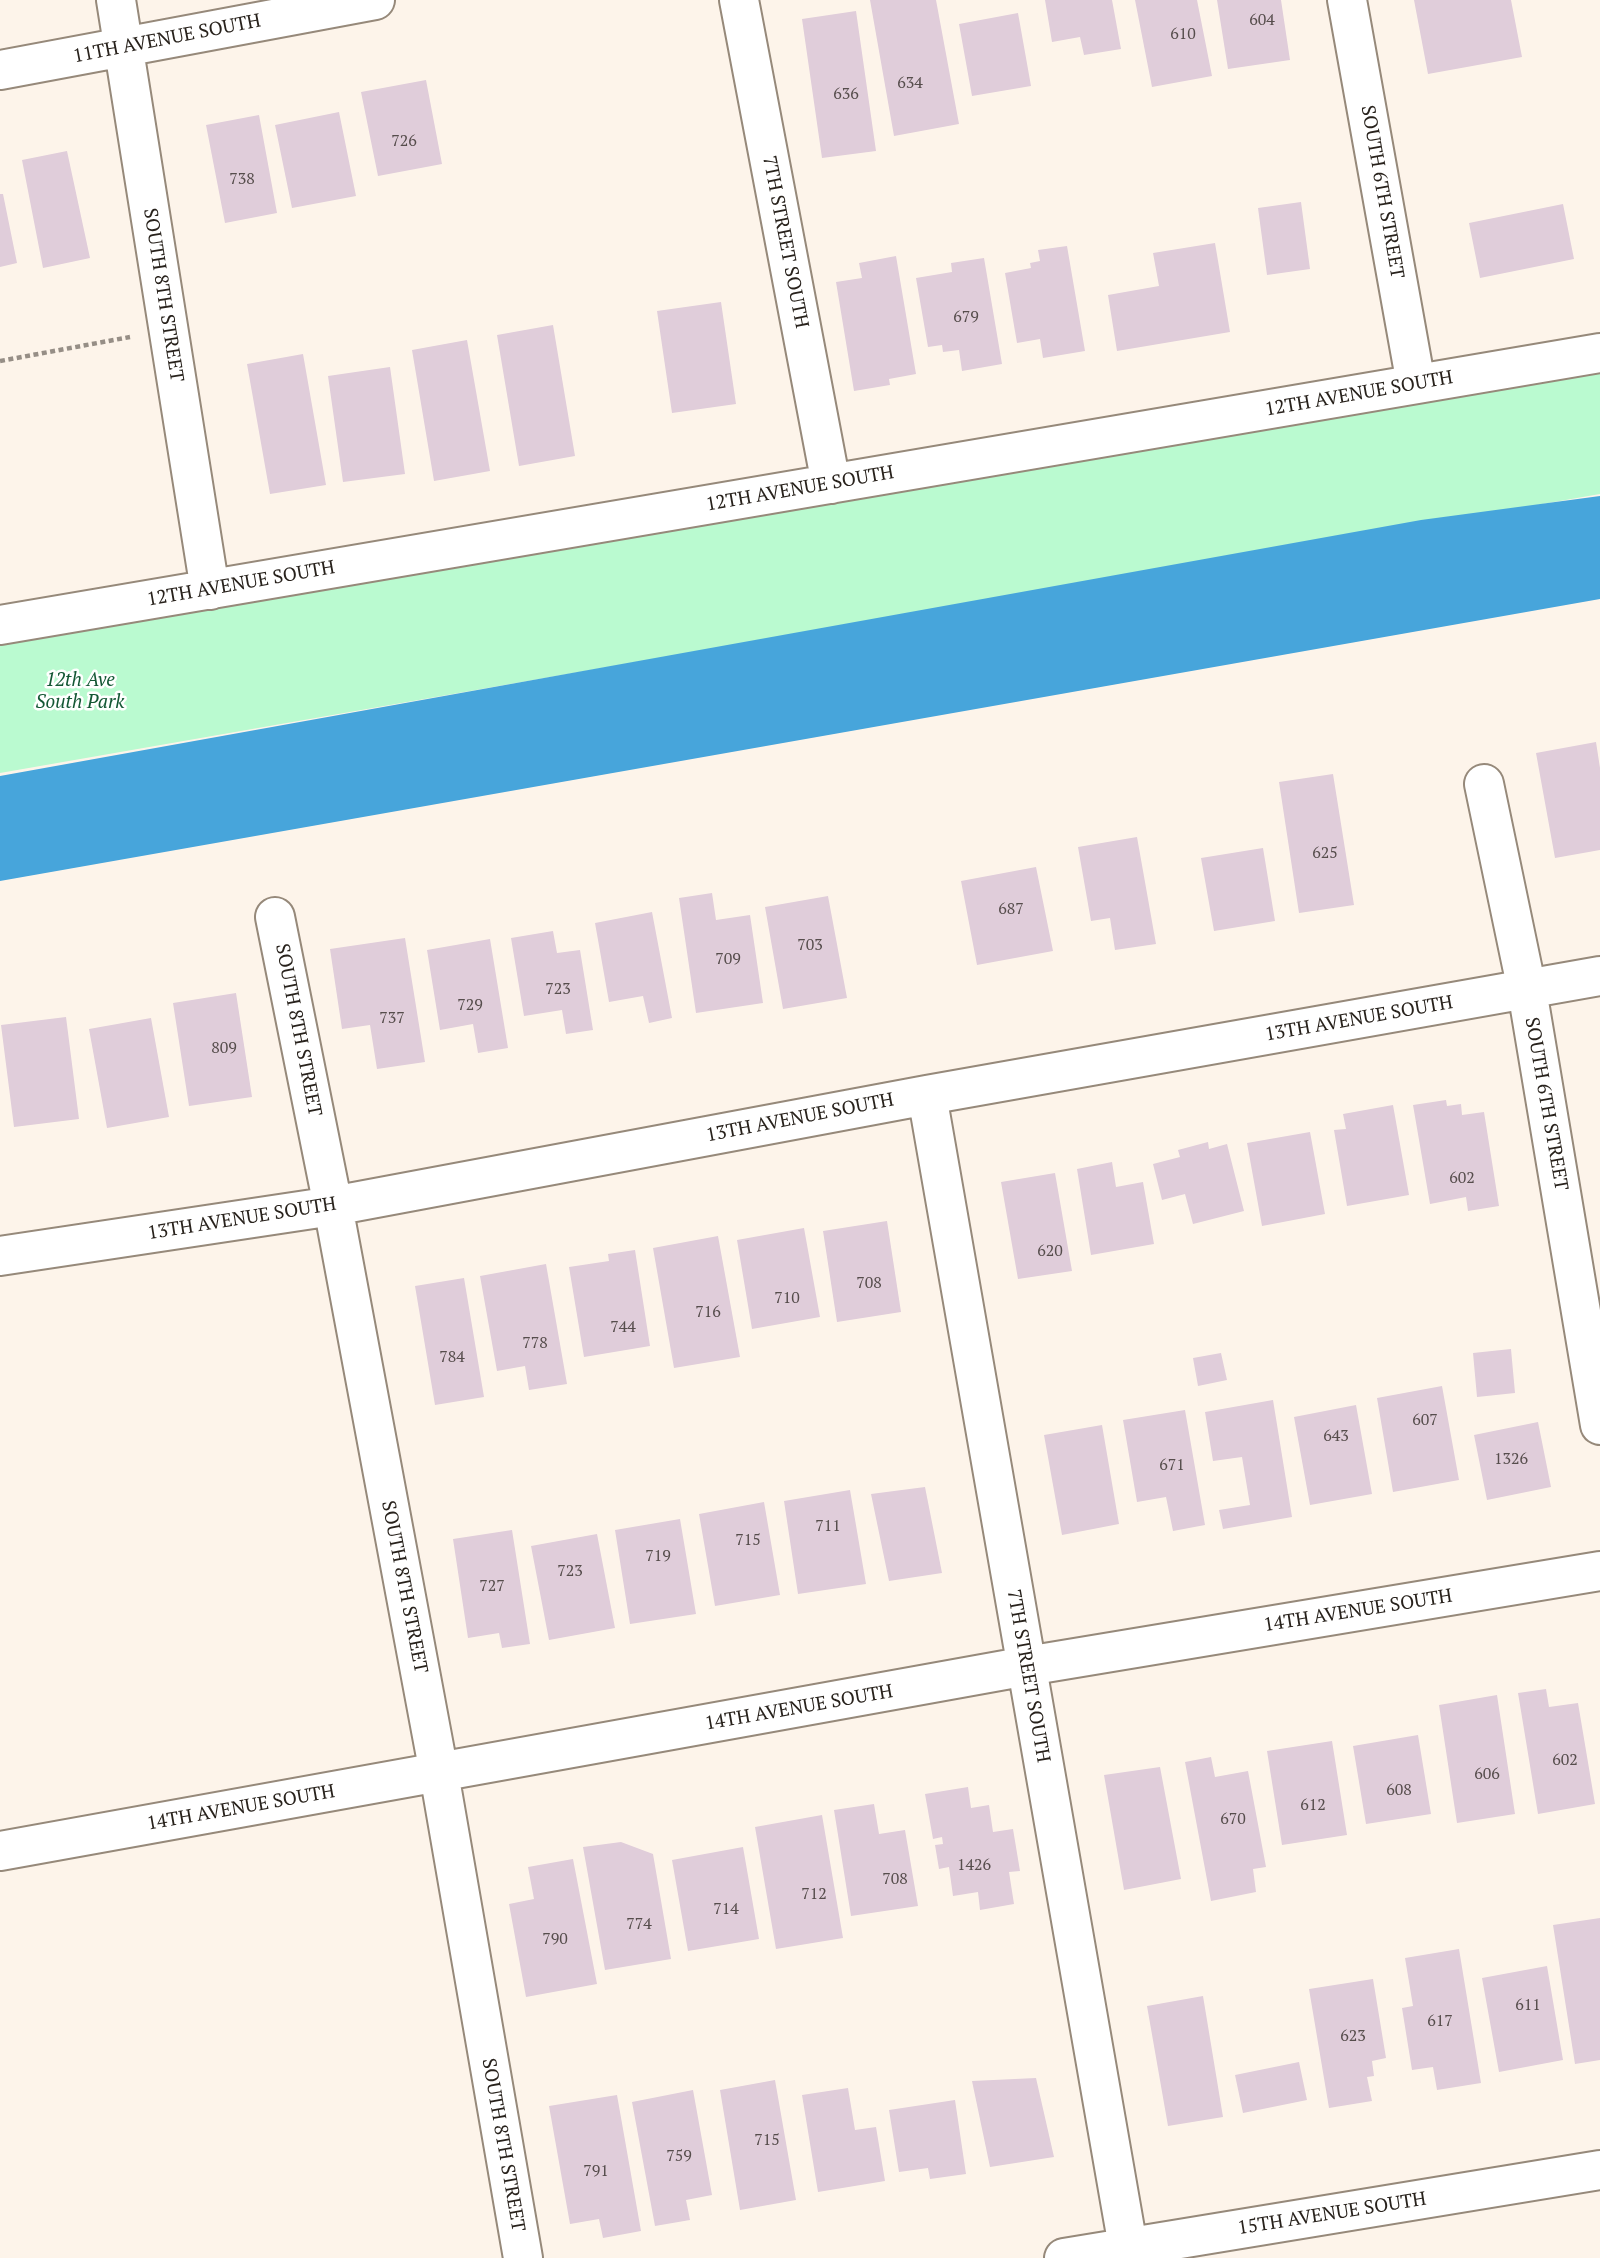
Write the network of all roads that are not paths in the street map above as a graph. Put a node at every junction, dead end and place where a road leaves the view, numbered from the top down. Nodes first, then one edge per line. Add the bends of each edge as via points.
1 (116, 0) edge
2 (375, 0) edge
3 (739, 0) edge
4 (1347, 0) edge
5 (123, 47) junction
6 (0, 70) edge
7 (1600, 353) edge
8 (1416, 384) junction
9 (831, 484) junction
10 (210, 590) junction
11 (0, 625) edge
12 (1484, 784) dead end
13 (275, 917) dead end
14 (1600, 976) edge
15 (1527, 990) junction
16 (927, 1095) junction
17 (333, 1206) junction
18 (0, 1256) edge
19 (1600, 1425) edge
20 (1600, 1571) edge
21 (1027, 1666) junction
22 (439, 1773) junction
23 (0, 1851) edge
24 (1600, 2170) edge
25 (1129, 2252) edge
26 (523, 2258) edge
27 (1064, 2258) edge

1 - 5 street, SOUTH 8TH STREET
2 - 5 street, 11TH AVENUE SOUTH
3 - 9 street, 7TH STREET SOUTH
4 - 8 street, SOUTH 6TH STREET
5 - 6 street, 11TH AVENUE SOUTH
5 - 10 street, SOUTH 8TH STREET
7 - 8 street, 12TH AVENUE SOUTH
8 - 9 street, 12TH AVENUE SOUTH
9 - 10 street, 12TH AVENUE SOUTH
10 - 11 street, 12TH AVENUE SOUTH
12 - 15 street, SOUTH 6TH STREET
13 - 17 street, SOUTH 8TH STREET
14 - 15 street, 13TH AVENUE SOUTH
15 - 16 street, 13TH AVENUE SOUTH
15 - 19 street, SOUTH 6TH STREET
16 - 17 street, 13TH AVENUE SOUTH
16 - 21 street, 7TH STREET SOUTH
17 - 18 street, 13TH AVENUE SOUTH
17 - 22 street, SOUTH 8TH STREET
20 - 21 street, 14TH AVENUE SOUTH
21 - 22 street, 14TH AVENUE SOUTH
21 - 25 street, 7TH STREET SOUTH
22 - 23 street, 14TH AVENUE SOUTH
22 - 26 street, SOUTH 8TH STREET
24 - 25 street, 15TH AVENUE SOUTH
25 - 27 street, 15TH AVENUE SOUTH

